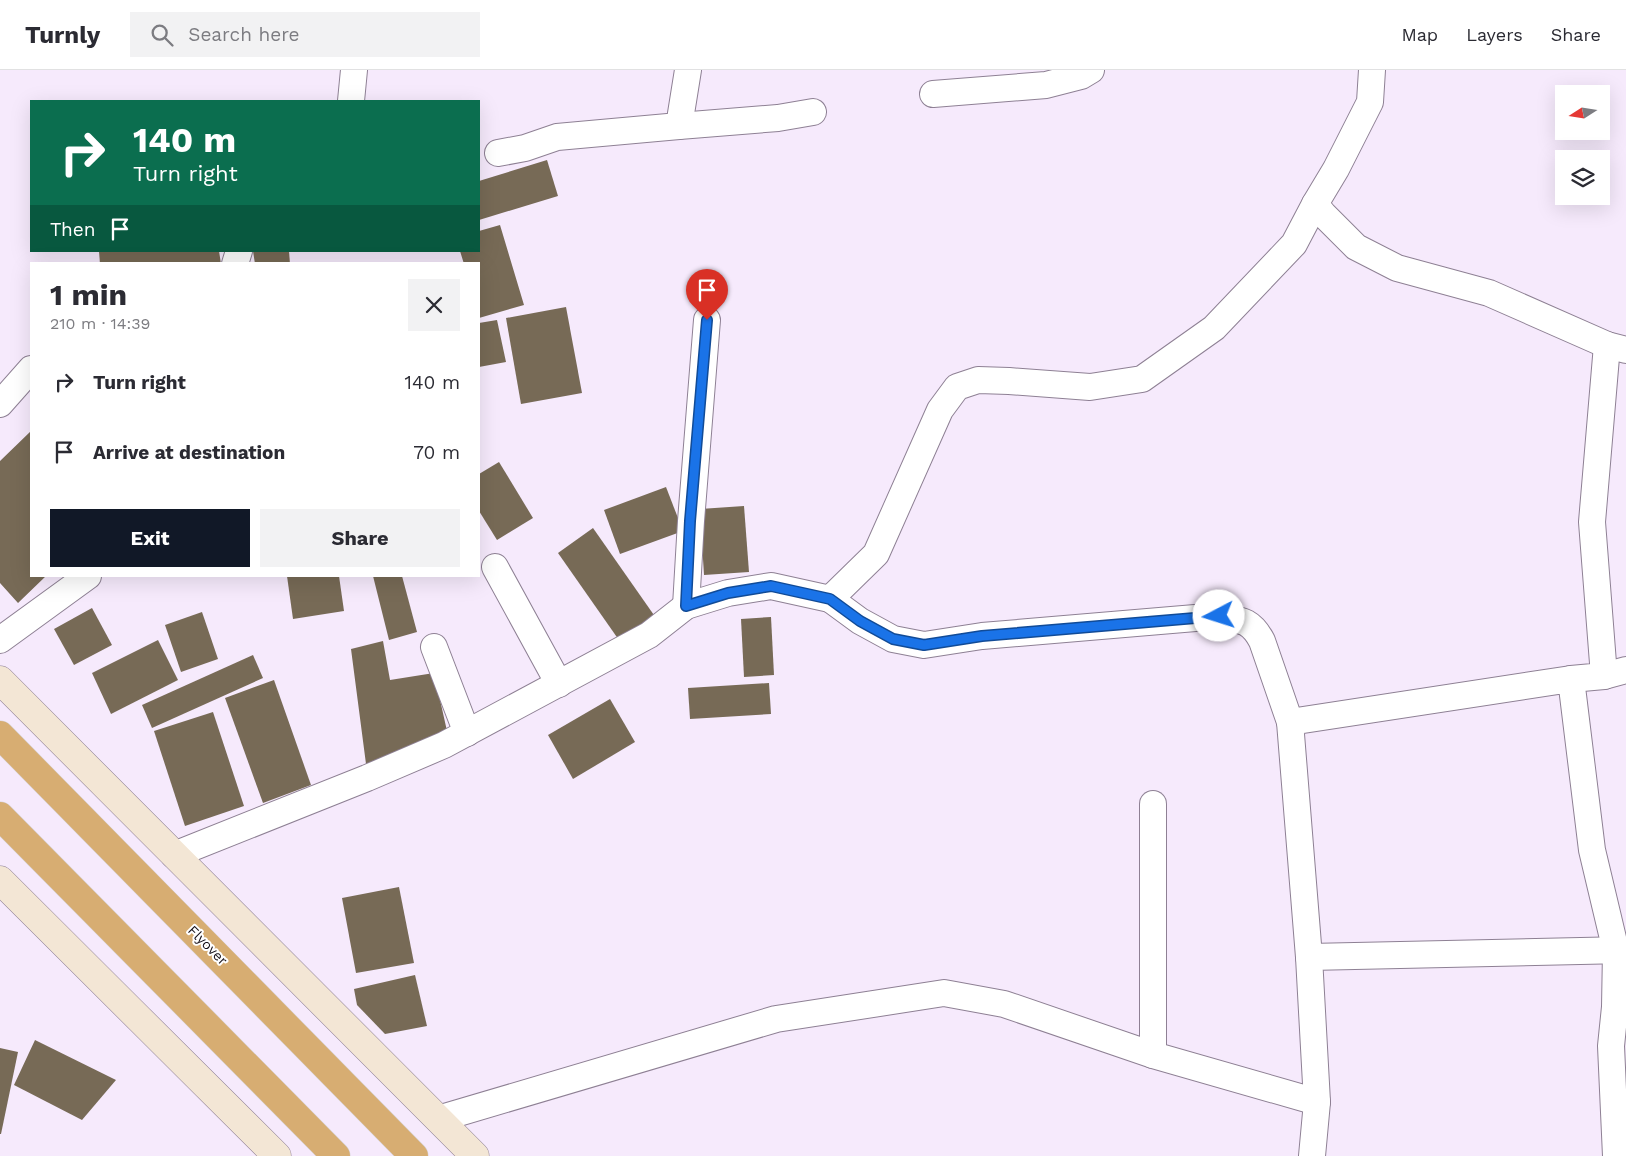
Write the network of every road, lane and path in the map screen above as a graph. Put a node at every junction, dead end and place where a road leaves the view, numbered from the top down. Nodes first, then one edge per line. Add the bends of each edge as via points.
1 (354, 70) edge
2 (688, 70) edge
3 (1091, 70) edge
4 (1372, 70) edge
5 (933, 94) dead end
6 (351, 100) edge
7 (813, 112) dead end
8 (679, 126) junction
9 (498, 153) dead end
10 (1315, 204) junction
11 (707, 320) dead end
12 (1616, 348) edge
13 (30, 370) edge
14 (0, 404) edge
15 (495, 567) dead end
16 (87, 577) edge
17 (830, 599) junction
18 (686, 606) junction
19 (0, 640) edge
20 (434, 647) dead end
21 (1615, 673) edge
22 (1571, 679) junction
23 (0, 680) edge
24 (559, 684) junction
25 (1290, 722) junction
26 (467, 733) junction
27 (0, 735) edge
28 (1154, 804) dead end
29 (0, 816) edge
30 (174, 855) junction
31 (0, 880) edge
32 (1621, 950) edge
33 (1309, 957) junction
34 (1153, 1055) junction
35 (1318, 1102) junction
36 (438, 1119) junction
37 (277, 1156) edge
38 (336, 1156) edge
39 (414, 1156) edge
40 (475, 1156) edge
41 (1312, 1156) edge
42 (1616, 1156) edge

1 - 6 street
2 - 8 street
3 - 5 street via 1046,85
4 - 10 street via 1370,102
7 - 8 street
8 - 9 street via 557,137
10 - 12 street via 1356,247 1397,268 1489,293
10 - 17 street via 1294,244 1214,328 1142,379 1090,387 978,380 957,387 940,410 876,554
11 - 18 street
12 - 21 street via 1592,522
13 - 14 street
15 - 24 street
16 - 19 street
17 - 18 street via 771,586 728,593
17 - 25 street via 893,639 924,645 982,636 1219,616 1240,619 1256,629 1262,641
18 - 24 street via 649,635
20 - 26 street
21 - 22 street
22 - 25 street
22 - 32 street via 1592,850
23 - 30 street
24 - 26 street
25 - 33 street
26 - 30 street via 368,778
27 - 39 highway, Flyover
28 - 34 street
29 - 38 highway
30 - 36 street
31 - 37 street
32 - 33 street
32 - 42 street via 1611,1046
33 - 35 street
34 - 35 street
34 - 36 street via 1004,1004 944,994 776,1019
35 - 41 street
36 - 40 street

